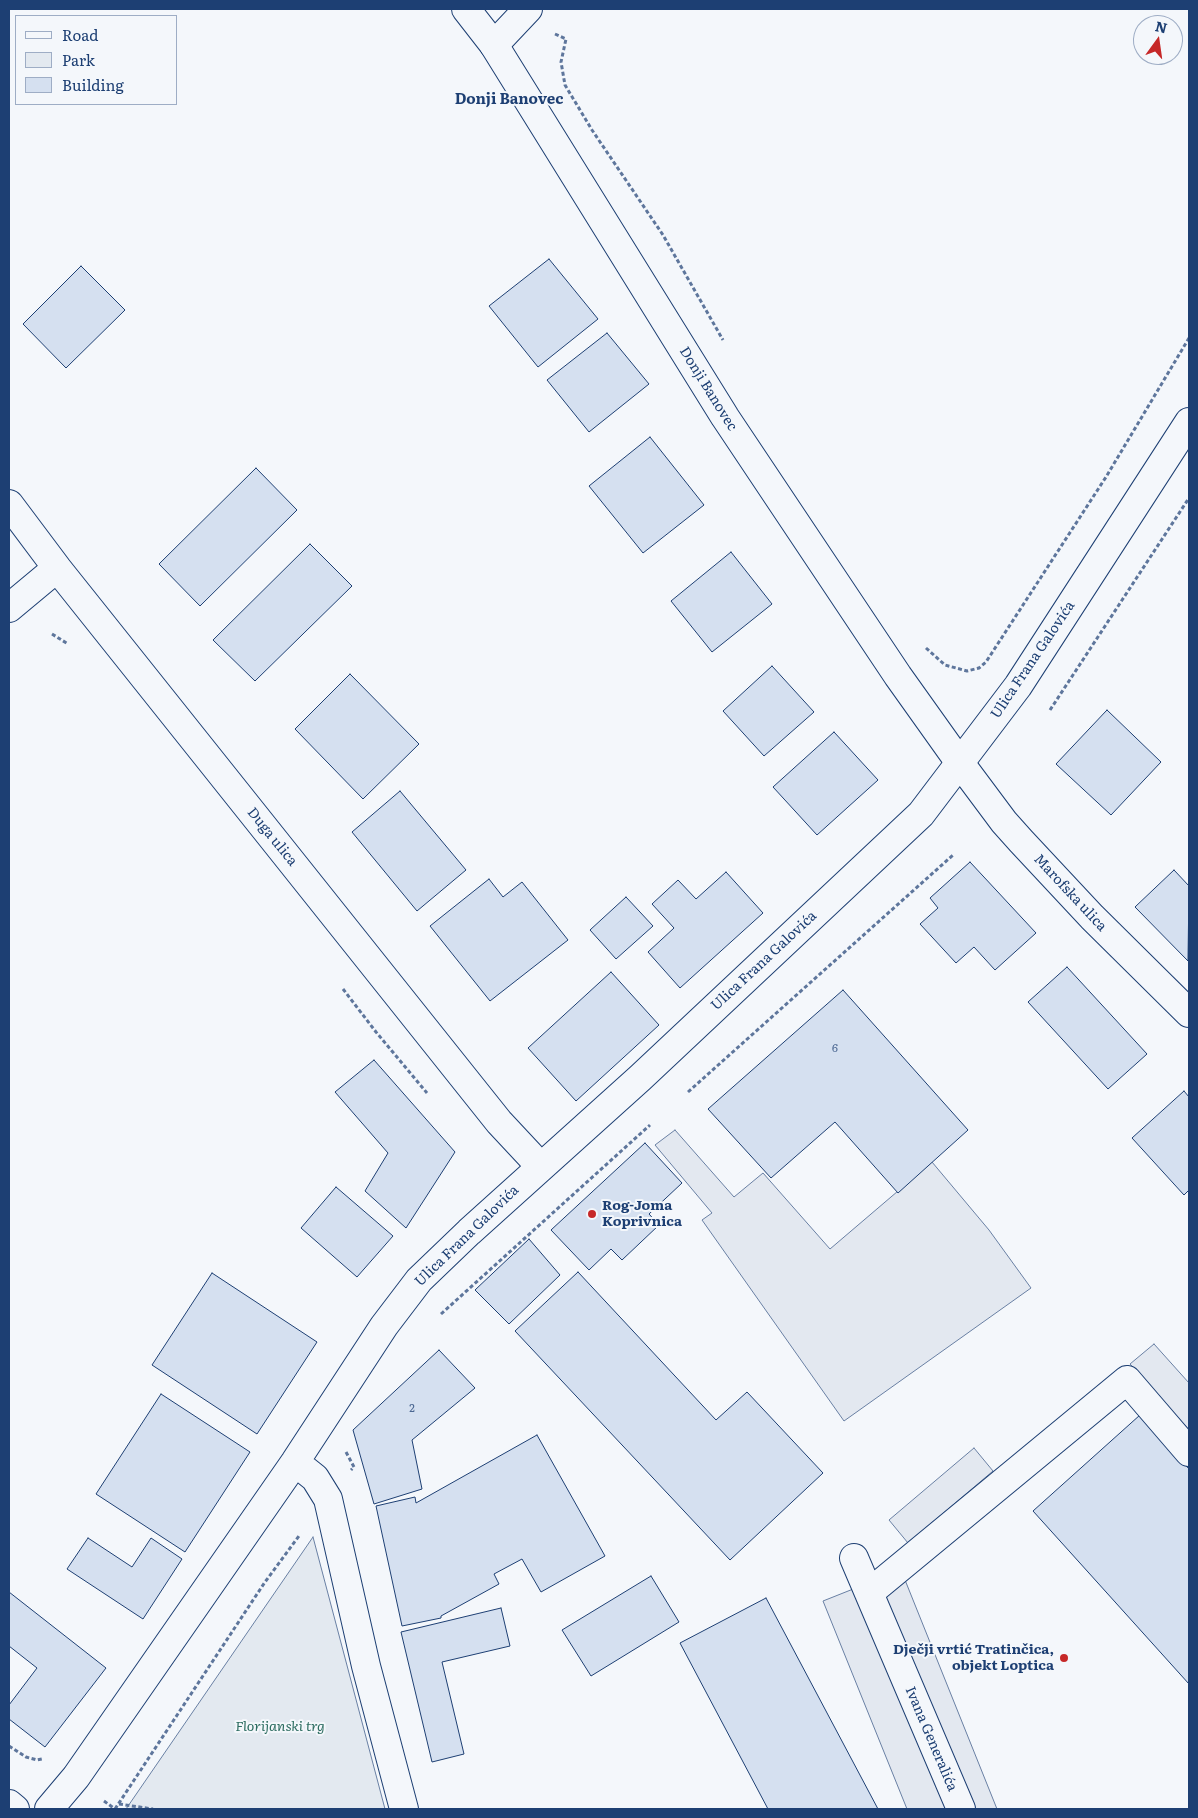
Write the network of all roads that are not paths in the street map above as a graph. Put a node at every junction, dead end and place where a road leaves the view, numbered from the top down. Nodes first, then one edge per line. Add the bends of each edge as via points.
1 (466, 9) edge
2 (528, 9) edge
3 (494, 45) junction
4 (1189, 422) edge
5 (9, 504) edge
6 (57, 568) junction
7 (9, 608) edge
8 (960, 763) junction
9 (1189, 1013) edge
10 (541, 1166) junction
11 (1189, 1452) edge
12 (296, 1462) junction
13 (854, 1558) dead end
14 (869, 1594) junction
15 (9, 1804) edge
16 (15, 1809) edge
17 (49, 1809) edge
18 (404, 1809) edge
19 (961, 1809) edge

1 - 3 street, Donji Banovec
2 - 3 street
3 - 8 street, Donji Banovec via 725,417
4 - 8 street, Ulica Frana Galovića via 1022,679
5 - 6 street, Duga ulica
6 - 7 street
6 - 10 street, Duga ulica via 499,1122
8 - 9 street, Marofska ulica via 1021,841
8 - 10 street, Ulica Frana Galovića via 921,814 640,1078
10 - 12 street, Ulica Frana Galovića via 419,1280 384,1326
11 - 14 street via 1127,1380
12 - 17 street via 76,1777
12 - 18 street via 316,1478 328,1499 366,1666
13 - 14 street, Ivana Generalića
14 - 19 street, Ivana Generalića
15 - 16 street

